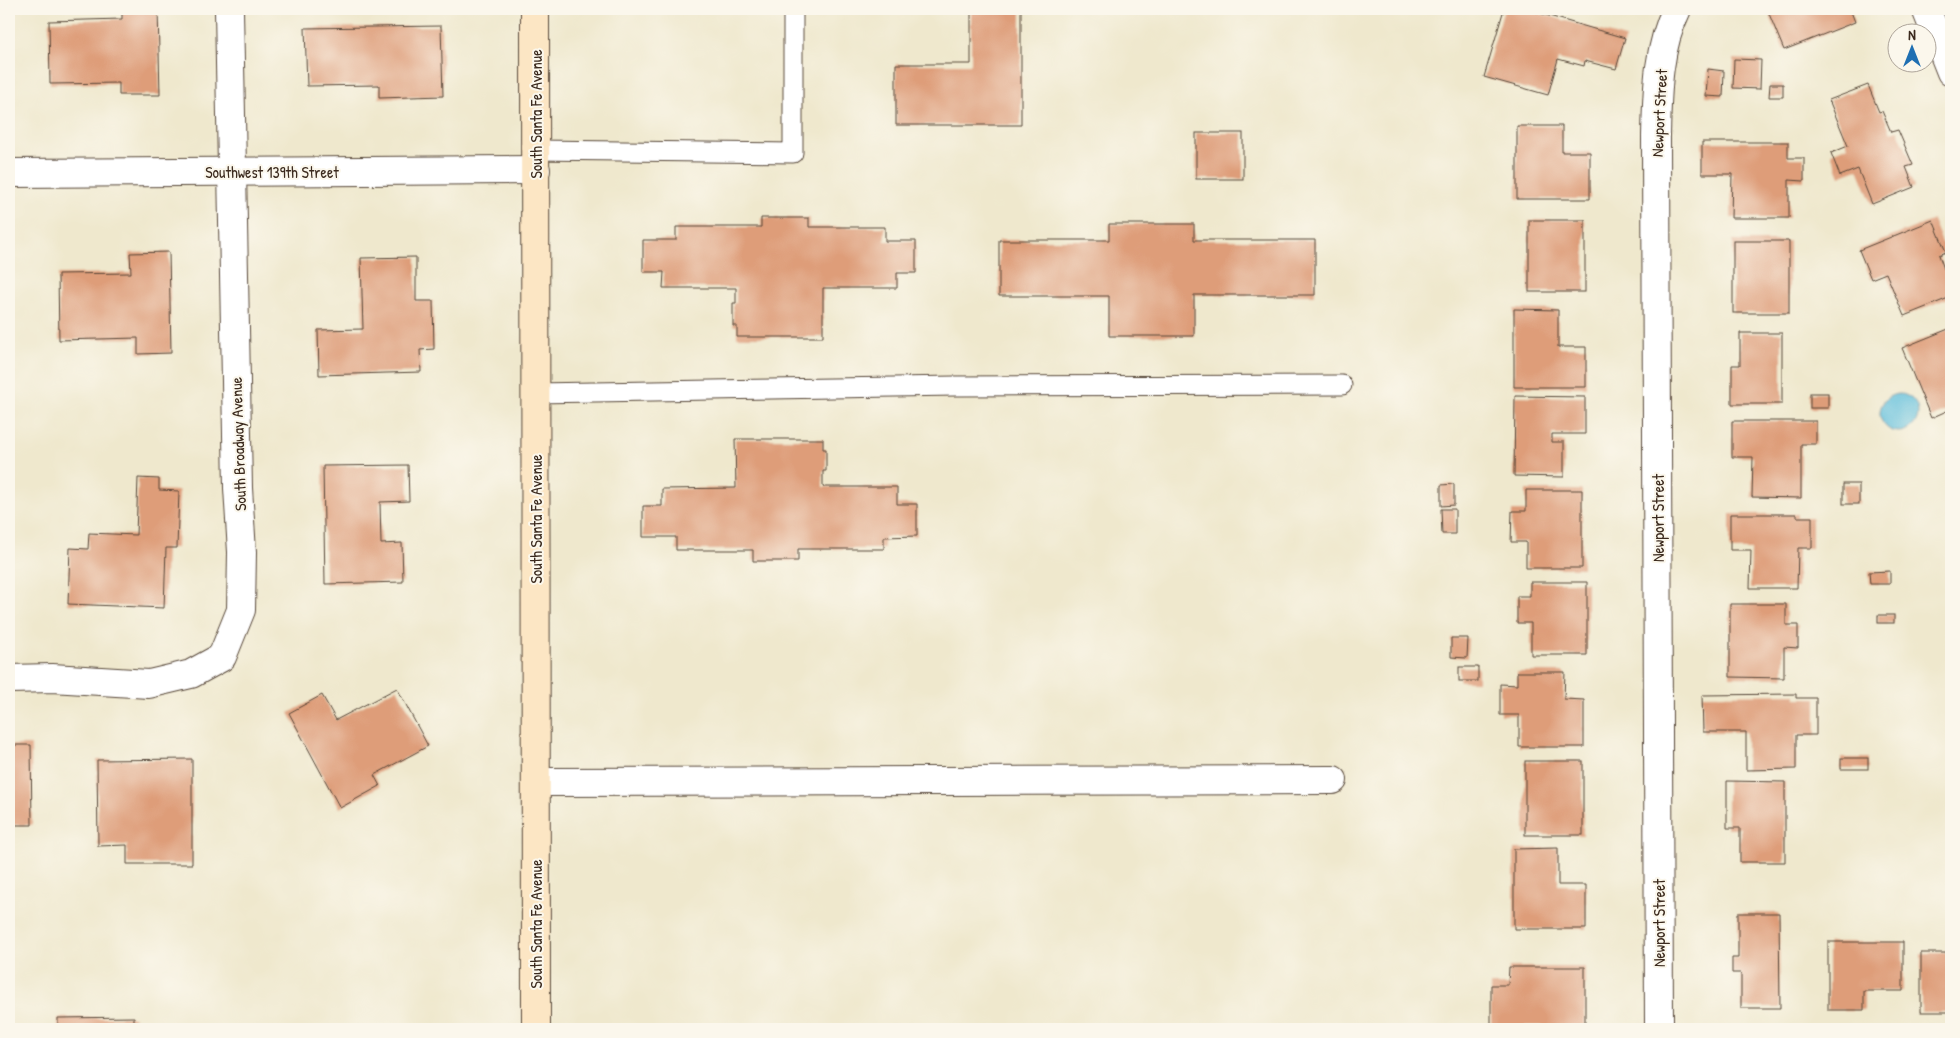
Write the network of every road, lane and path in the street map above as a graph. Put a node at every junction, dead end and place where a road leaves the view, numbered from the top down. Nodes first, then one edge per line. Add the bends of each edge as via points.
1 (229, 9) edge
2 (535, 9) edge
3 (794, 9) edge
4 (1676, 9) edge
5 (1926, 9) edge
6 (1951, 71) edge
7 (536, 160) junction
8 (232, 172) junction
9 (9, 173) edge
10 (1342, 385) dead end
11 (536, 393) junction
12 (9, 679) edge
13 (1333, 780) dead end
14 (536, 782) junction
15 (536, 1029) edge
16 (1660, 1029) edge

1 - 8 street, South Broadway Avenue
2 - 7 main road, South Santa Fe Avenue
3 - 7 lane via 793,153
4 - 16 street, Newport Street via 1663,50 1657,86 1656,128
5 - 6 street
7 - 8 street, Southwest 139th Street
7 - 11 main road, South Santa Fe Avenue
8 - 9 street, Southwest 139th Street
8 - 12 street, South Broadway Avenue via 241,610 222,657 191,674 149,684 52,678
10 - 11 lane via 955,386
11 - 14 main road, South Santa Fe Avenue
13 - 14 street
14 - 15 main road, South Santa Fe Avenue

